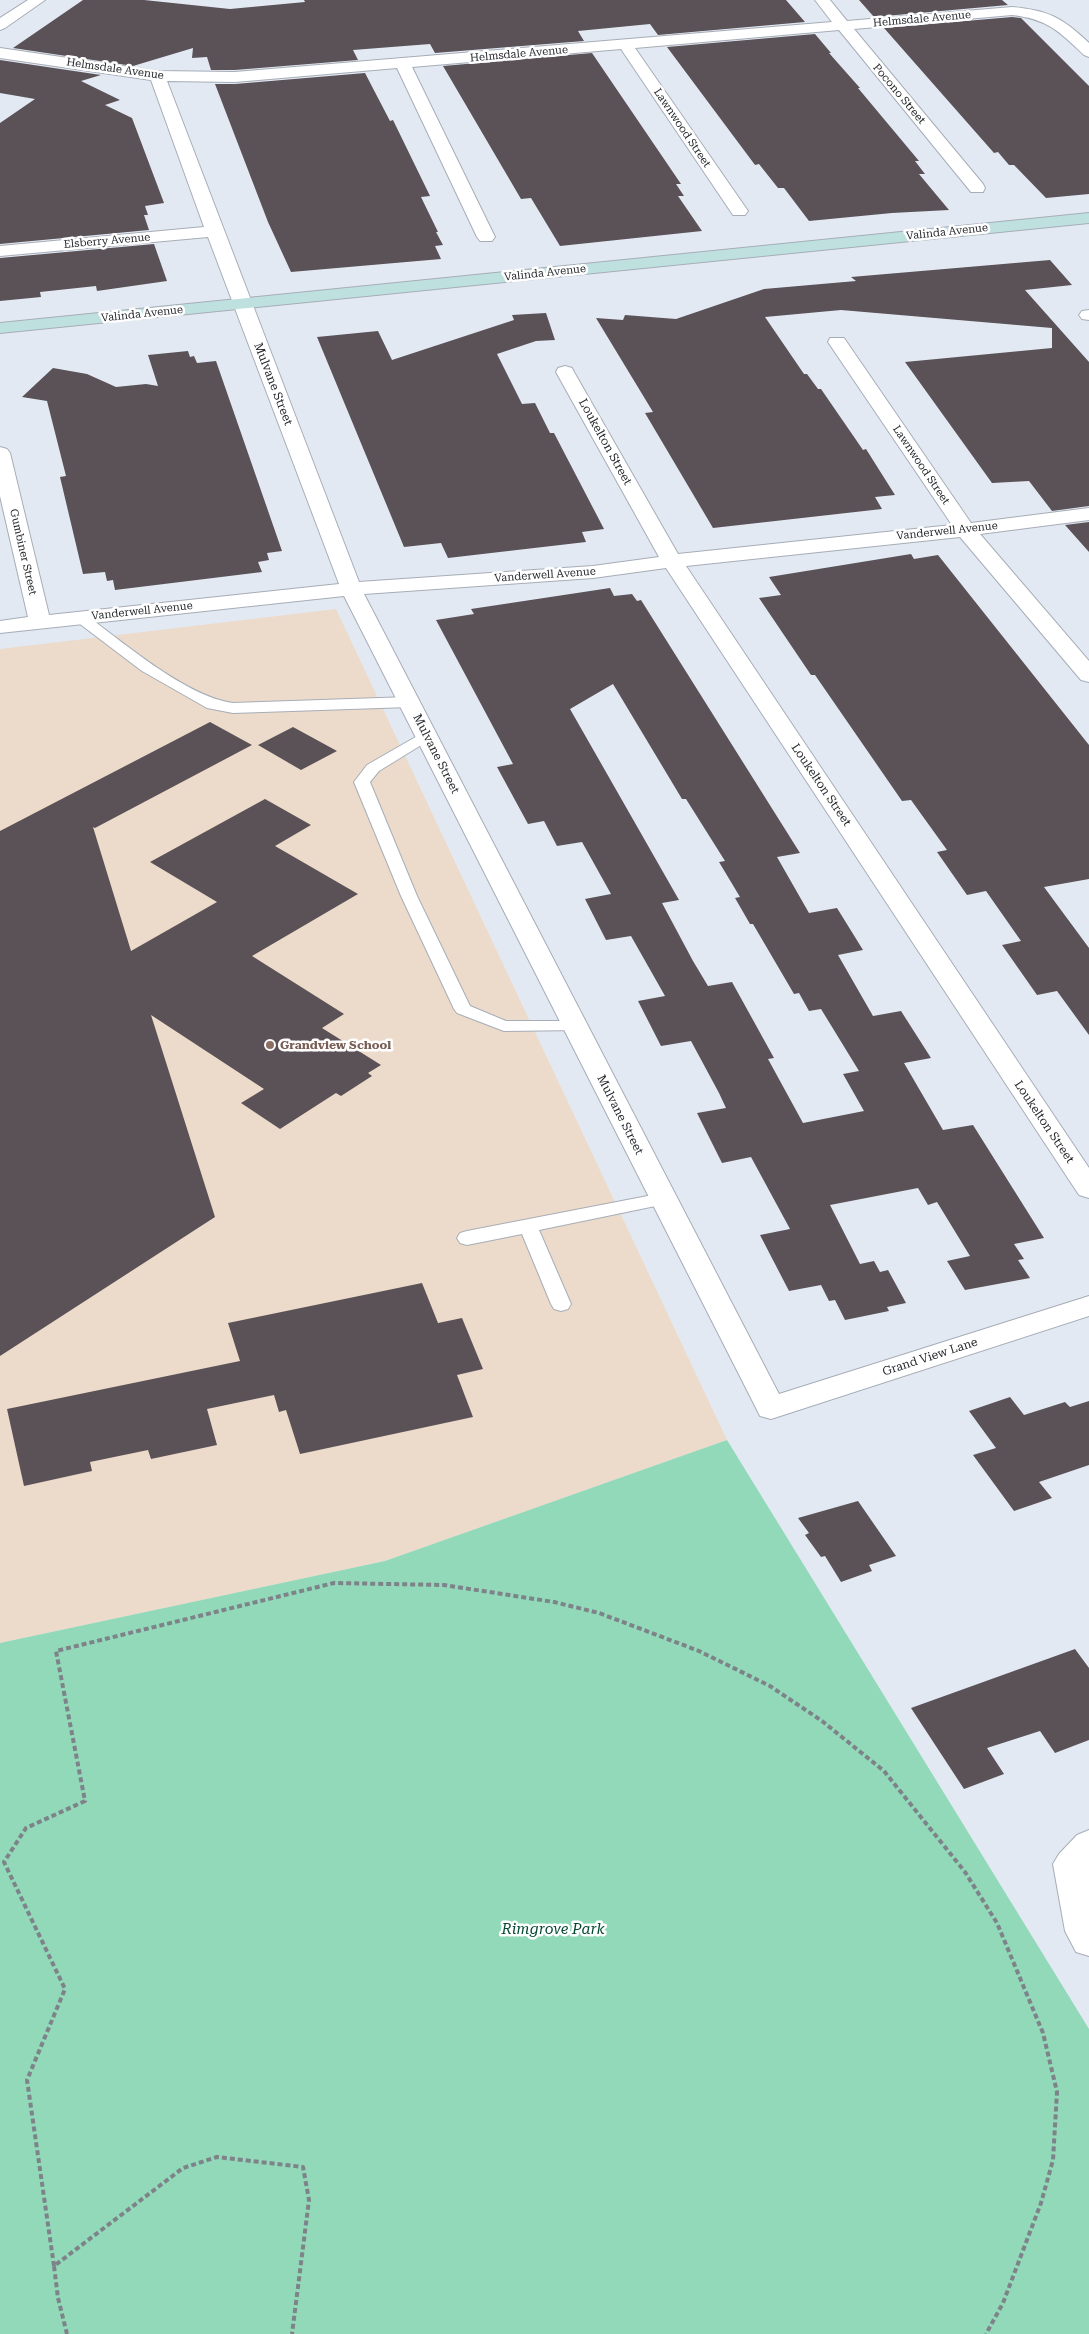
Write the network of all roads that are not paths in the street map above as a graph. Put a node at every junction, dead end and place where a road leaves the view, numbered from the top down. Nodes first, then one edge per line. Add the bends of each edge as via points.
1 (38, 0) edge
2 (822, 0) edge
3 (0, 25) edge
4 (842, 26) junction
5 (625, 44) junction
6 (1089, 52) edge
7 (0, 53) edge
8 (403, 64) junction
9 (157, 76) junction
10 (977, 188) dead end
11 (739, 211) dead end
12 (1089, 218) edge
13 (214, 231) junction
14 (486, 237) dead end
15 (0, 251) edge
16 (242, 304) junction
17 (0, 328) edge
18 (837, 342) dead end
19 (566, 372) dead end
20 (0, 453) edge
21 (1089, 514) edge
22 (966, 530) junction
23 (672, 561) junction
24 (351, 589) junction
25 (80, 618) junction
26 (40, 622) junction
27 (0, 627) edge
28 (1089, 675) edge
29 (409, 702) junction
30 (426, 736) junction
31 (575, 1026) junction
32 (1089, 1189) edge
33 (663, 1199) junction
34 (528, 1226) junction
35 (467, 1238) dead end
36 (561, 1304) dead end
37 (1089, 1306) edge
38 (770, 1408) joint
39 (1080, 1855) edge
40 (1089, 1940) edge

1 - 3 street
2 - 4 street, Pocono Street
4 - 5 street, Helmsdale Avenue
4 - 6 street, Helmsdale Avenue via 1012,11 1038,13 1058,22
4 - 10 street, Pocono Street
5 - 8 street, Helmsdale Avenue
5 - 11 street, Lawnwood Street
7 - 9 street, Helmsdale Avenue
8 - 9 street, Helmsdale Avenue via 235,77
8 - 14 street
9 - 13 street, Mulvane Street
12 - 16 main road, Valinda Avenue
13 - 15 street, Elsberry Avenue
13 - 16 street, Mulvane Street
16 - 17 main road, Valinda Avenue
16 - 24 street, Mulvane Street
18 - 22 street, Lawnwood Street
19 - 23 street, Loukelton Street
20 - 26 street, Gumbiner Street
21 - 22 street, Vanderwell Avenue
22 - 23 street, Vanderwell Avenue
22 - 28 street, Lawnwood Street
23 - 24 street, Vanderwell Avenue via 593,572
23 - 32 street, Loukelton Street
24 - 25 street, Vanderwell Avenue
24 - 29 street, Mulvane Street
25 - 26 street, Vanderwell Avenue
25 - 29 lane via 147,668 212,705 233,708
26 - 27 street, Vanderwell Avenue
29 - 30 street, Mulvane Street
30 - 31 street, Mulvane Street
30 - 31 lane via 373,768 362,782 409,896 463,1009 504,1026
31 - 33 street, Mulvane Street
33 - 34 lane
33 - 38 street, Mulvane Street
34 - 35 lane
34 - 36 lane
37 - 38 street, Grand View Lane
39 - 40 street via 1083,1932

